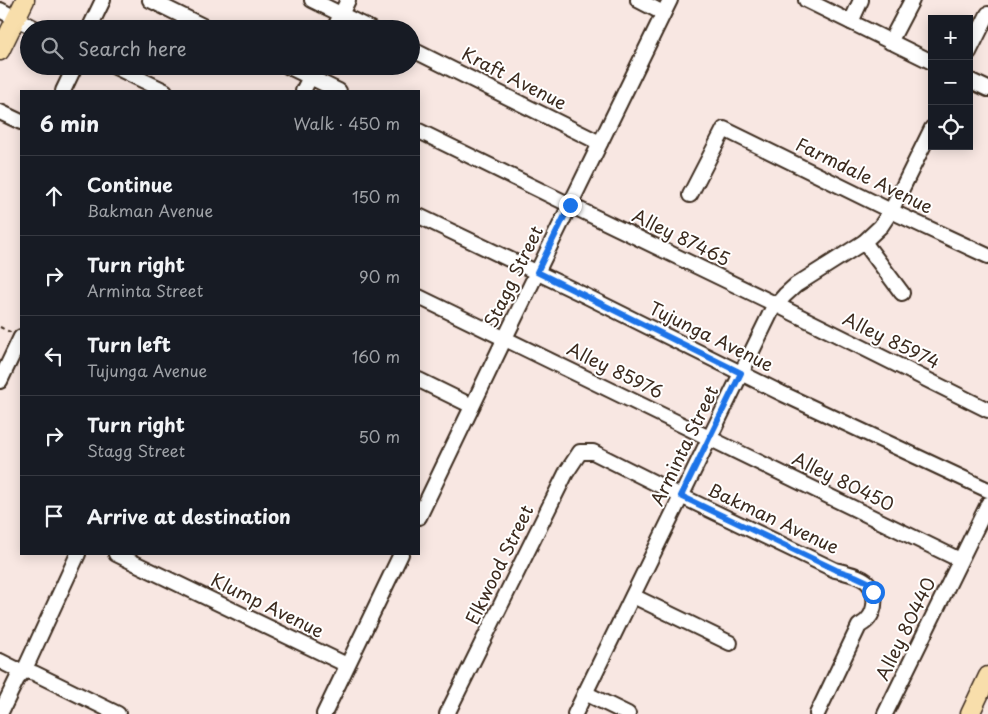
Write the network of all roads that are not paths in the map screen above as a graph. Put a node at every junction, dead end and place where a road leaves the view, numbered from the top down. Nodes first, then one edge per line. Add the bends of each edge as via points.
1 (25, 0) edge
2 (102, 0) edge
3 (150, 0) edge
4 (312, 0) edge
5 (348, 0) edge
6 (638, 0) edge
7 (670, 0) edge
8 (806, 0) edge
9 (862, 0) edge
10 (912, 0) edge
11 (0, 10) edge
12 (664, 13) junction
13 (341, 14) junction
14 (988, 14) edge
15 (16, 18) junction
16 (20, 20) edge
17 (92, 20) edge
18 (191, 20) edge
19 (338, 20) edge
20 (353, 20) edge
21 (850, 22) junction
22 (890, 42) junction
23 (973, 44) edge
24 (0, 51) edge
25 (420, 54) edge
26 (928, 60) edge
27 (71, 75) edge
28 (126, 75) edge
29 (311, 75) edge
30 (317, 75) edge
31 (973, 82) edge
32 (144, 87) edge
33 (988, 89) edge
34 (63, 90) edge
35 (160, 90) edge
36 (304, 90) edge
37 (337, 90) edge
38 (0, 112) edge
39 (20, 122) edge
40 (420, 131) edge
41 (928, 136) edge
42 (600, 144) junction
43 (690, 195) dead end
44 (570, 205) junction
45 (892, 211) junction
46 (420, 216) edge
47 (864, 242) junction
48 (988, 256) edge
49 (537, 272) junction
50 (902, 293) dead end
51 (420, 297) edge
52 (776, 305) junction
53 (20, 338) edge
54 (505, 338) junction
55 (5, 357) edge
56 (741, 373) junction
57 (420, 380) edge
58 (0, 381) edge
59 (472, 406) junction
60 (988, 410) edge
61 (710, 438) junction
62 (600, 455) joint
63 (988, 490) edge
64 (681, 496) junction
65 (988, 504) edge
66 (420, 515) edge
67 (78, 555) edge
68 (118, 555) edge
69 (401, 555) edge
70 (960, 560) junction
71 (633, 596) junction
72 (730, 643) dead end
73 (0, 661) edge
74 (348, 665) junction
75 (24, 670) junction
76 (988, 676) edge
77 (585, 693) junction
78 (0, 714) edge
79 (118, 714) edge
80 (324, 714) edge
81 (447, 714) edge
82 (575, 714) edge
83 (628, 714) edge
84 (816, 714) edge
85 (885, 714) edge
86 (970, 714) edge

1 - 15 main road
2 - 17 street
3 - 18 street
4 - 13 street
5 - 13 street
6 - 12 street
7 - 12 street, Stagg Street
8 - 21 street
9 - 21 street
10 - 22 street
11 - 15 street
12 - 42 street, Stagg Street
13 - 19 street
13 - 20 street
14 - 23 street
15 - 16 street
15 - 24 main road
21 - 22 street
22 - 26 street
25 - 42 street, Kraft Avenue
27 - 34 street
28 - 32 street
29 - 36 street
30 - 37 street
31 - 33 street
32 - 35 street
38 - 39 street
40 - 44 street, Alley 87465
41 - 45 street, Arminta Street
42 - 44 street, Stagg Street
43 - 45 street, Farmdale Avenue via 724,129
44 - 49 street, Stagg Street
44 - 52 street, Alley 87465
45 - 47 street, Arminta Street
45 - 48 street, Farmdale Avenue
46 - 49 street, Tujunga Avenue
47 - 50 street
47 - 52 street, Arminta Street via 796,285
49 - 54 street, Stagg Street
49 - 56 street, Tujunga Avenue
51 - 54 street, Alley 85976
52 - 56 street, Arminta Street
52 - 60 street, Alley 85974
53 - 55 street
54 - 59 street, Stagg Street
54 - 61 street, Alley 85976
55 - 58 street
56 - 61 street, Arminta Street
56 - 63 street, Tujunga Avenue
57 - 59 street
59 - 66 street, Stagg Street
61 - 64 street, Arminta Street
61 - 70 street, Alley 80450
62 - 64 street, Bakman Avenue
62 - 81 street, Elkwood Street via 580,452 573,461
64 - 71 street, Arminta Street
64 - 84 street, Bakman Avenue via 868,582 875,606 868,619 859,626
65 - 70 street, Alley 80440
67 - 75 street
68 - 74 street, Klump Avenue
69 - 74 street
70 - 85 street, Alley 80440
71 - 72 street
71 - 77 street, Arminta Street
73 - 75 street
74 - 80 street
75 - 78 street
75 - 79 street
76 - 86 main road
77 - 82 street, Arminta Street
77 - 83 street

